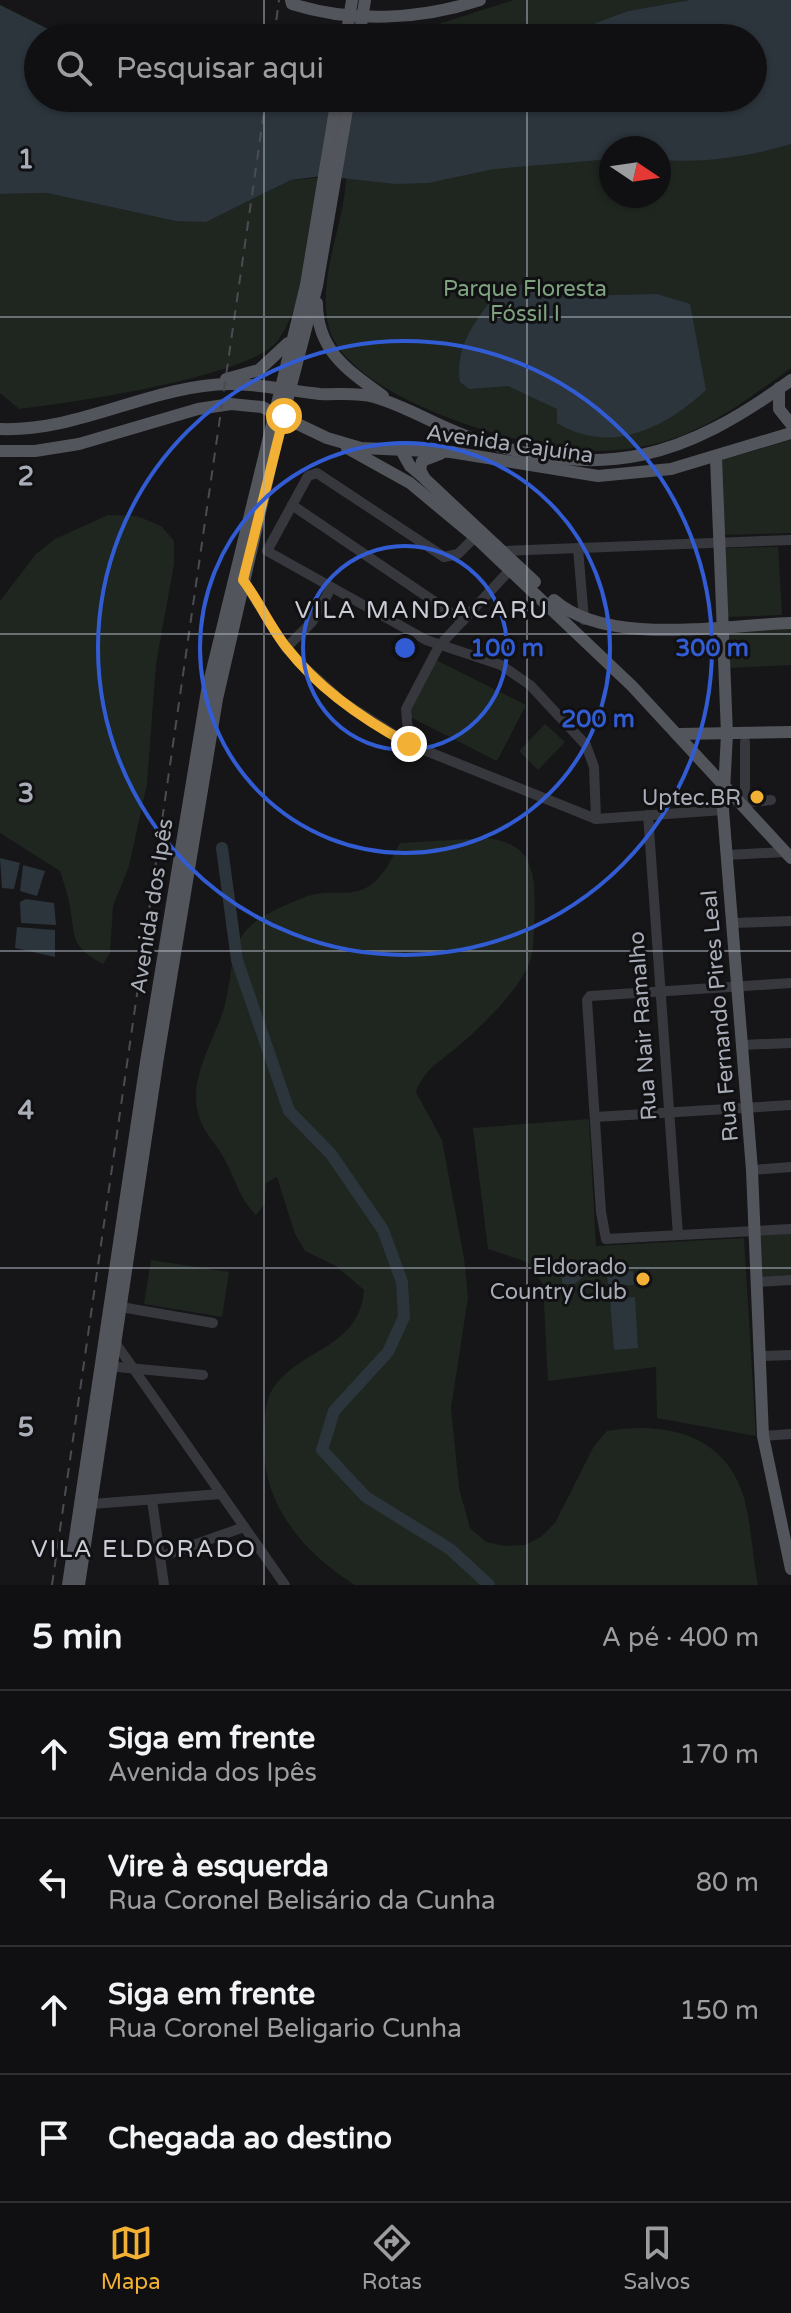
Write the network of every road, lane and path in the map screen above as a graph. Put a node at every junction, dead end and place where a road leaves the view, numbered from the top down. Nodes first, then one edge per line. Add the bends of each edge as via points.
1 (291, 0) edge
2 (352, 0) edge
3 (365, 0) edge
4 (398, 0) edge
5 (480, 0) edge
6 (411, 13) junction
7 (348, 24) edge
8 (361, 24) edge
9 (335, 112) edge
10 (346, 112) edge
11 (320, 242) junction
12 (317, 286) junction
13 (294, 334) junction
14 (791, 380) edge
15 (199, 385) junction
16 (285, 388) junction
17 (779, 388) junction
18 (392, 403) junction
19 (279, 414) junction
20 (791, 424) edge
21 (0, 429) edge
22 (791, 433) edge
23 (327, 438) junction
24 (401, 450) junction
25 (0, 451) edge
26 (451, 452) junction
27 (716, 458) junction
28 (423, 477) junction
29 (292, 505) junction
30 (473, 532) junction
31 (791, 540) edge
32 (721, 543) junction
33 (578, 548) junction
34 (503, 551) junction
35 (510, 570) junction
36 (243, 580) junction
37 (331, 588) junction
38 (584, 620) junction
39 (463, 621) junction
40 (791, 623) edge
41 (724, 627) junction
42 (439, 646) junction
43 (286, 648) junction
44 (791, 732) edge
45 (678, 734) junction
46 (727, 734) junction
47 (745, 742) dead end
48 (409, 744) junction
49 (722, 784) junction
50 (740, 797) junction
51 (771, 800) dead end
52 (723, 810) junction
53 (648, 815) junction
54 (596, 819) junction
55 (188, 836) junction
56 (727, 855) junction
57 (788, 855) edge
58 (791, 921) edge
59 (732, 923) junction
60 (791, 983) edge
61 (736, 986) junction
62 (660, 990) junction
63 (791, 1043) edge
64 (742, 1045) junction
65 (153, 1055) junction
66 (791, 1105) edge
67 (747, 1107) junction
68 (668, 1113) junction
69 (595, 1117) junction
70 (791, 1167) edge
71 (752, 1170) junction
72 (791, 1229) edge
73 (755, 1232) junction
74 (678, 1235) junction
75 (791, 1280) edge
76 (757, 1282) junction
77 (121, 1307) junction
78 (213, 1323) dead end
79 (110, 1339) junction
80 (791, 1355) edge
81 (760, 1356) junction
82 (106, 1365) junction
83 (135, 1371) junction
84 (203, 1375) dead end
85 (791, 1434) edge
86 (763, 1436) junction
87 (221, 1494) junction
88 (152, 1500) junction
89 (92, 1504) junction
90 (244, 1527) junction
91 (160, 1557) junction
92 (791, 1569) edge
93 (68, 1585) edge
94 (79, 1585) edge
95 (164, 1585) edge
96 (285, 1585) edge

1 - 6 main road via 332,16
2 - 7 main road, bridge
3 - 8 main road, bridge
4 - 6 main road
5 - 6 main road
9 - 11 main road
10 - 11 main road
11 - 12 main road, Avenida dos Ipês
11 - 13 main road, Avenida dos Ipês
12 - 16 main road, Avenida dos Ipês
12 - 18 main road via 317,323 328,350
13 - 15 main road via 259,370
13 - 16 main road, Avenida dos Ipês
14 - 17 main road, Avenida Cajuína
15 - 16 main road, Avenida Cajuína
15 - 21 main road via 73,423
16 - 18 main road, Avenida Cajuína
16 - 19 main road, Avenida dos Ipês
17 - 18 main road, Avenida Cajuína via 698,438 664,451 609,460 507,448 457,433
17 - 20 main road via 779,409
19 - 23 main road, Avenida Cajuína
19 - 25 main road, Avenida Cajuína via 250,404 220,405 79,444
19 - 36 main road, Avenida dos Ipês
19 - 55 main road, Avenida dos Ipês via 214,656
22 - 27 main road, Avenida Cajuína
23 - 24 main road, Avenida Cajuína via 361,448
23 - 30 main road via 410,483
24 - 26 main road, Avenida Cajuína
24 - 28 main road
26 - 27 main road, Avenida Cajuína via 598,476 671,469
26 - 28 main road via 425,458
27 - 32 main road, Rua Fernando Pires Leal
28 - 30 main road
29 - 30 street via 308,476 320,473 444,557 458,554
29 - 37 street via 267,551
29 - 39 street
30 - 34 main road
30 - 35 main road
31 - 32 street
32 - 33 street
32 - 41 main road, Rua Fernando Pires Leal
33 - 34 street
33 - 38 street
34 - 38 main road via 565,610
35 - 39 street
35 - 45 main road
36 - 43 street
36 - 55 main road, Avenida dos Ipês
37 - 42 street
37 - 43 street via 312,622
38 - 41 main road via 626,629
39 - 42 street
40 - 41 main road
41 - 46 main road, Rua Fernando Pires Leal
42 - 48 street via 406,709
42 - 54 street via 510,670 580,736 594,767
43 - 48 street via 343,702
44 - 46 main road
45 - 46 main road
45 - 49 main road
46 - 49 main road, Rua Fernando Pires Leal
47 - 50 street
48 - 54 street
49 - 50 main road
49 - 52 main road, Rua Fernando Pires Leal
50 - 51 street
50 - 57 main road
52 - 53 street
52 - 56 main road, Rua Fernando Pires Leal
53 - 54 street
53 - 62 street, Rua Nair Ramalho
55 - 65 main road, Avenida dos Ipês
56 - 57 street
56 - 59 main road, Rua Fernando Pires Leal
58 - 59 street
59 - 61 main road, Rua Fernando Pires Leal
60 - 61 street
61 - 62 street
61 - 64 main road, Rua Fernando Pires Leal
62 - 68 street, Rua Nair Ramalho
62 - 69 street via 587,1000
63 - 64 street
64 - 67 main road, Rua Fernando Pires Leal
65 - 77 main road, Avenida dos Ipês
65 - 79 main road, Avenida dos Ipês
66 - 67 street
67 - 68 street
67 - 71 main road, Rua Fernando Pires Leal
68 - 69 street
68 - 74 street, Rua Nair Ramalho
69 - 74 street via 608,1241
70 - 71 street
71 - 73 main road, Rua Fernando Pires Leal
72 - 73 street
73 - 74 street
73 - 76 main road, Rua Fernando Pires Leal
75 - 76 street
76 - 81 main road, Rua Fernando Pires Leal
77 - 78 street
77 - 79 main road, Avenida dos Ipês
79 - 82 main road, Avenida dos Ipês
79 - 83 street
80 - 81 street
81 - 86 main road, Rua Fernando Pires Leal
82 - 83 street
82 - 89 main road, Avenida dos Ipês
82 - 93 main road, Avenida dos Ipês
83 - 84 street
83 - 87 street
85 - 86 street
86 - 92 main road, Rua Fernando Pires Leal
87 - 88 street
87 - 90 street
88 - 89 street
88 - 91 street
89 - 94 main road, Avenida dos Ipês
90 - 91 street
90 - 96 street
91 - 95 street

